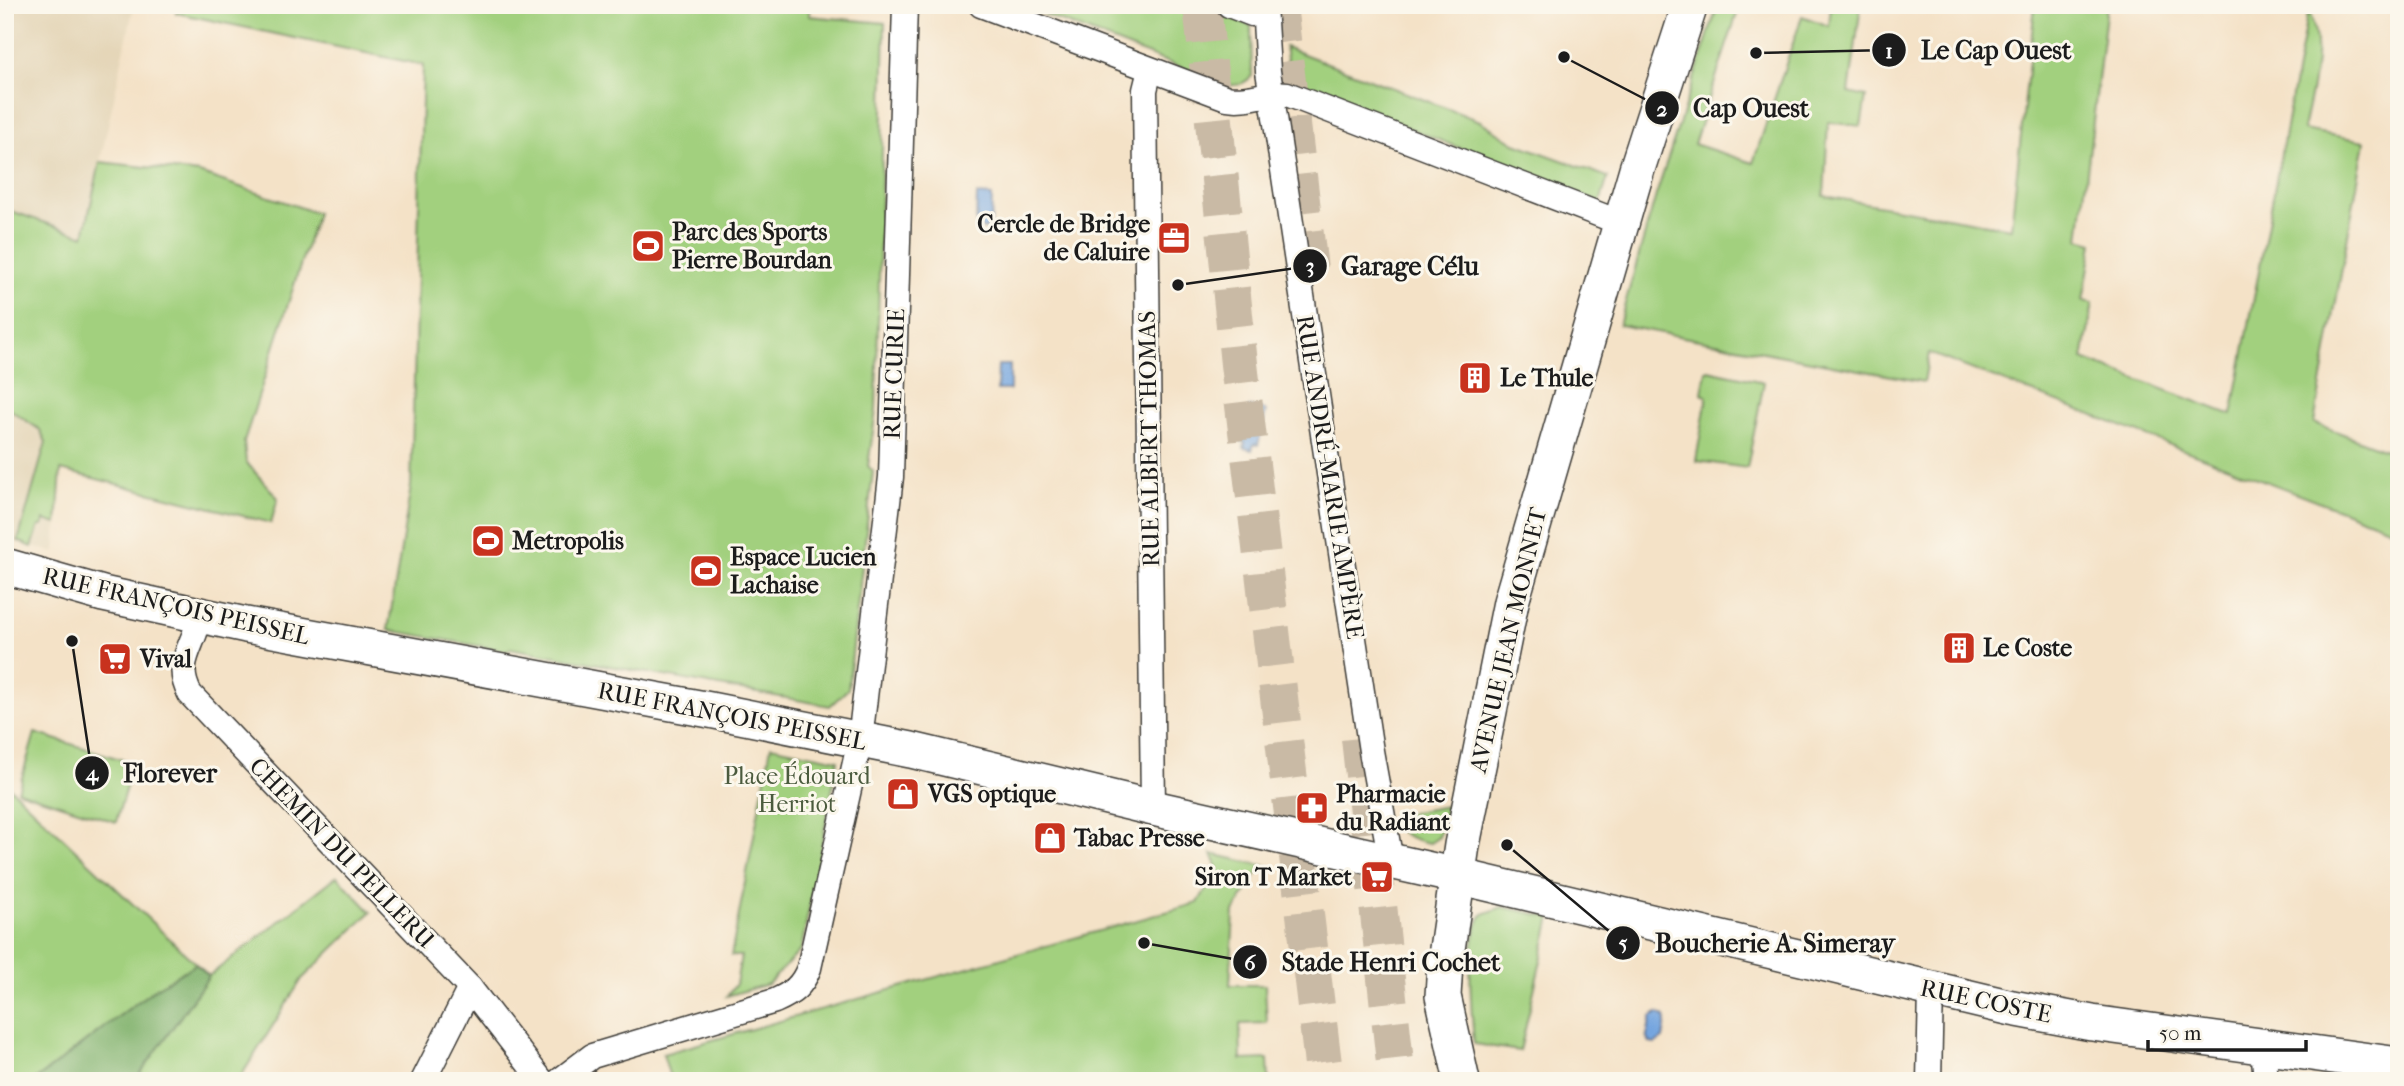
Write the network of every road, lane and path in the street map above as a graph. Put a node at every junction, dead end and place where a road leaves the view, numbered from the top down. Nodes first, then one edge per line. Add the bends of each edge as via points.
1 (905, 5) edge
2 (981, 5) edge
3 (1690, 5) edge
4 (1248, 8) edge
5 (1150, 70) junction
6 (1272, 92) junction
7 (1620, 223) junction
8 (5, 566) edge
9 (200, 616) junction
10 (860, 740) junction
11 (1153, 808) junction
12 (1391, 860) junction
13 (1457, 876) junction
14 (470, 988) junction
15 (1931, 989) junction
16 (2264, 1064) edge
17 (2399, 1065) edge
18 (424, 1081) edge
19 (542, 1081) edge
20 (559, 1081) edge
21 (1462, 1081) edge
22 (1929, 1081) edge

1 - 10 street, RUE CURIE via 891,477
2 - 5 street
3 - 7 main road, AVENUE JEAN MONNET
4 - 6 street, RUE ANDRÉ-MARIE AMPÈRE
5 - 6 street via 1239,100
5 - 11 street, RUE ALBERT THOMAS via 1145,112
6 - 7 street
6 - 12 street, RUE ANDRÉ-MARIE AMPÈRE
7 - 13 main road, AVENUE JEAN MONNET via 1519,570
8 - 9 main road, RUE FRANÇOIS PEISSEL
9 - 10 main road, RUE FRANÇOIS PEISSEL
9 - 14 street, CHEMIN DU PELLERU via 183,664 190,695
10 - 11 main road, RUE FRANÇOIS PEISSEL
10 - 20 street, RUE CURIE via 803,982 775,1001 592,1056
11 - 12 main road, RUE FRANÇOIS PEISSEL
12 - 13 main road, RUE FRANÇOIS PEISSEL
13 - 15 main road, RUE COSTE
13 - 21 main road, AVENUE JEAN MONNET via 1443,996
14 - 18 street
14 - 19 street, CHEMIN DU PELLERU
15 - 16 main road, RUE COSTE
15 - 22 street
16 - 17 main road, RUE COSTE

